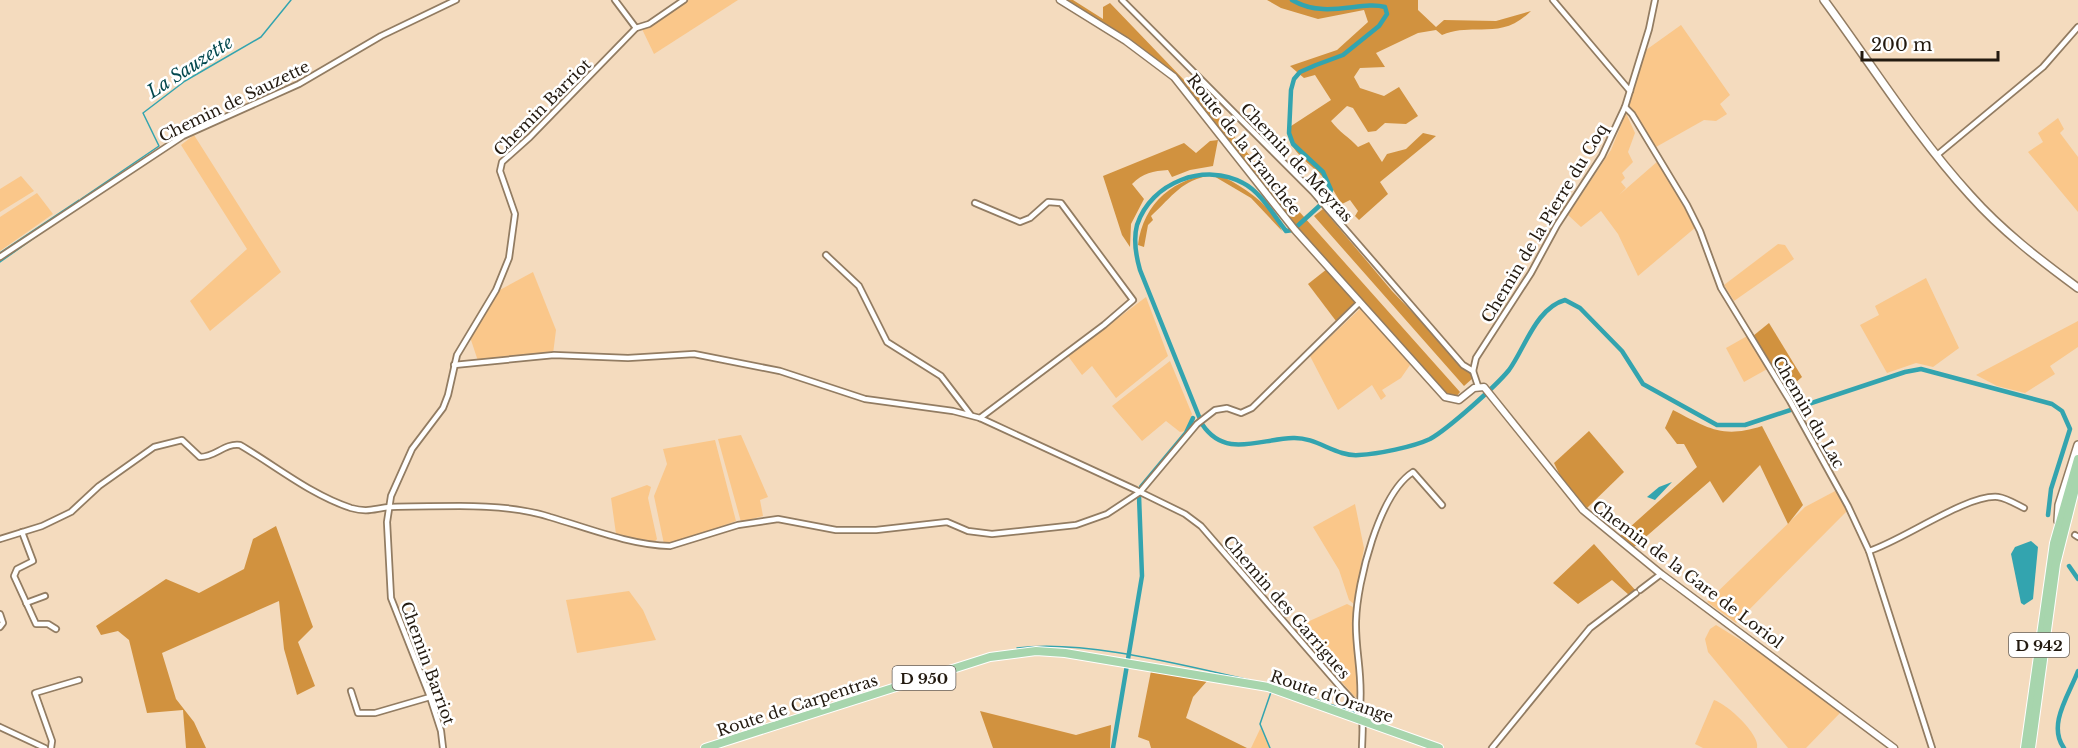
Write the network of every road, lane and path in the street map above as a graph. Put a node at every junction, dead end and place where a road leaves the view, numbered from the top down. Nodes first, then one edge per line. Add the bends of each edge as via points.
1 (456, 0) edge
2 (615, 0) edge
3 (684, 0) edge
4 (1060, 0) edge
5 (1122, 0) edge
6 (1553, 0) edge
7 (1655, 0) edge
8 (1824, 0) edge
9 (2078, 27) edge
10 (636, 28) junction
11 (1630, 91) junction
12 (1625, 107) junction
13 (1937, 155) junction
14 (975, 203) dead end
15 (826, 255) dead end
16 (0, 257) edge
17 (2078, 288) edge
18 (1360, 303) junction
19 (454, 365) junction
20 (1473, 371) junction
21 (1478, 386) junction
22 (970, 414) junction
23 (980, 418) junction
24 (2078, 445) edge
25 (2078, 459) edge
26 (2078, 478) edge
27 (1140, 492) junction
28 (1442, 505) dead end
29 (388, 507) junction
30 (2024, 507) dead end
31 (2057, 531) junction
32 (22, 532) junction
33 (0, 539) edge
34 (1869, 551) junction
35 (1661, 574) junction
36 (45, 596) dead end
37 (26, 603) junction
38 (0, 614) edge
39 (0, 627) edge
40 (56, 629) dead end
41 (1213, 677) joint
42 (79, 680) dead end
43 (351, 691) dead end
44 (430, 697) junction
45 (1359, 705) junction
46 (1363, 720) junction
47 (0, 727) edge
48 (45, 748) edge
49 (51, 748) edge
50 (443, 748) edge
51 (705, 748) edge
52 (1362, 748) edge
53 (1439, 748) edge
54 (1492, 748) edge
55 (1894, 748) edge
56 (1932, 748) edge
57 (2025, 748) edge
58 (2031, 748) edge

1 - 16 street, Chemin de Sauzette via 381,36 300,84 176,140
2 - 10 street
3 - 10 street via 649,24
4 - 18 street, Route de la Tranchée via 1174,77 1294,228
5 - 20 street, Chemin de Meyras via 1322,204 1463,365
6 - 11 street
7 - 11 street, Chemin de la Pierre du Coq
8 - 13 main road
9 - 13 street via 2043,67
10 - 19 street, Chemin Barriot via 501,165 515,214 509,258 496,290
11 - 12 street, Chemin de la Pierre du Coq
12 - 20 street, Chemin de la Pierre du Coq via 1602,156 1480,351
12 - 34 street, Chemin du Lac via 1687,205 1721,288 1795,410
13 - 17 main road via 1991,217
14 - 23 street via 1020,222 1048,202 1061,203 1133,300
15 - 22 street via 859,286 887,342 941,376
18 - 21 street via 1445,397 1454,400
18 - 27 street via 1252,408 1241,413 1221,408 1201,421
19 - 22 street, Chemin des Garrigues via 554,355 628,358 694,354 771,369 865,399
19 - 29 street, Chemin Barriot via 443,408 404,463
20 - 21 street
21 - 35 street, Chemin de la Gare de Loriol via 1487,391 1573,500
22 - 23 street, Chemin des Garrigues
23 - 27 street, Chemin des Garrigues
24 - 31 main road via 2059,504
25 - 31 main road, D 942
26 - 58 main road via 2056,564
27 - 29 street via 1093,520 1037,530 981,533 939,522 876,530 836,530 778,519 738,525 670,546 506,509
27 - 45 street, Chemin des Garrigues via 1201,526
28 - 45 street via 1413,472 1382,516 1364,565 1356,622
29 - 32 street via 374,511 349,507 240,446 226,446 201,457 182,440 174,440 154,447 99,486 71,513
29 - 44 street, Chemin Barriot via 392,598
30 - 34 street via 1999,497 1968,504
31 - 57 main road, D 942
32 - 33 street
32 - 37 street via 33,561 14,573
34 - 56 street, Chemin du Lac
35 - 54 street via 1590,628
35 - 55 street, Chemin de la Gare de Loriol
36 - 37 street
37 - 40 street via 36,624
38 - 39 street
41 - 46 main road, Route d'Orange / D 950 via 1290,693
41 - 51 main road, Route de Carpentras / D 950 via 1065,653 1002,654
42 - 49 street via 35,693
43 - 44 street via 358,713 375,713
44 - 50 street, Chemin Barriot
45 - 46 street
46 - 52 street
46 - 53 main road, Route d'Orange / D 950
47 - 48 street

